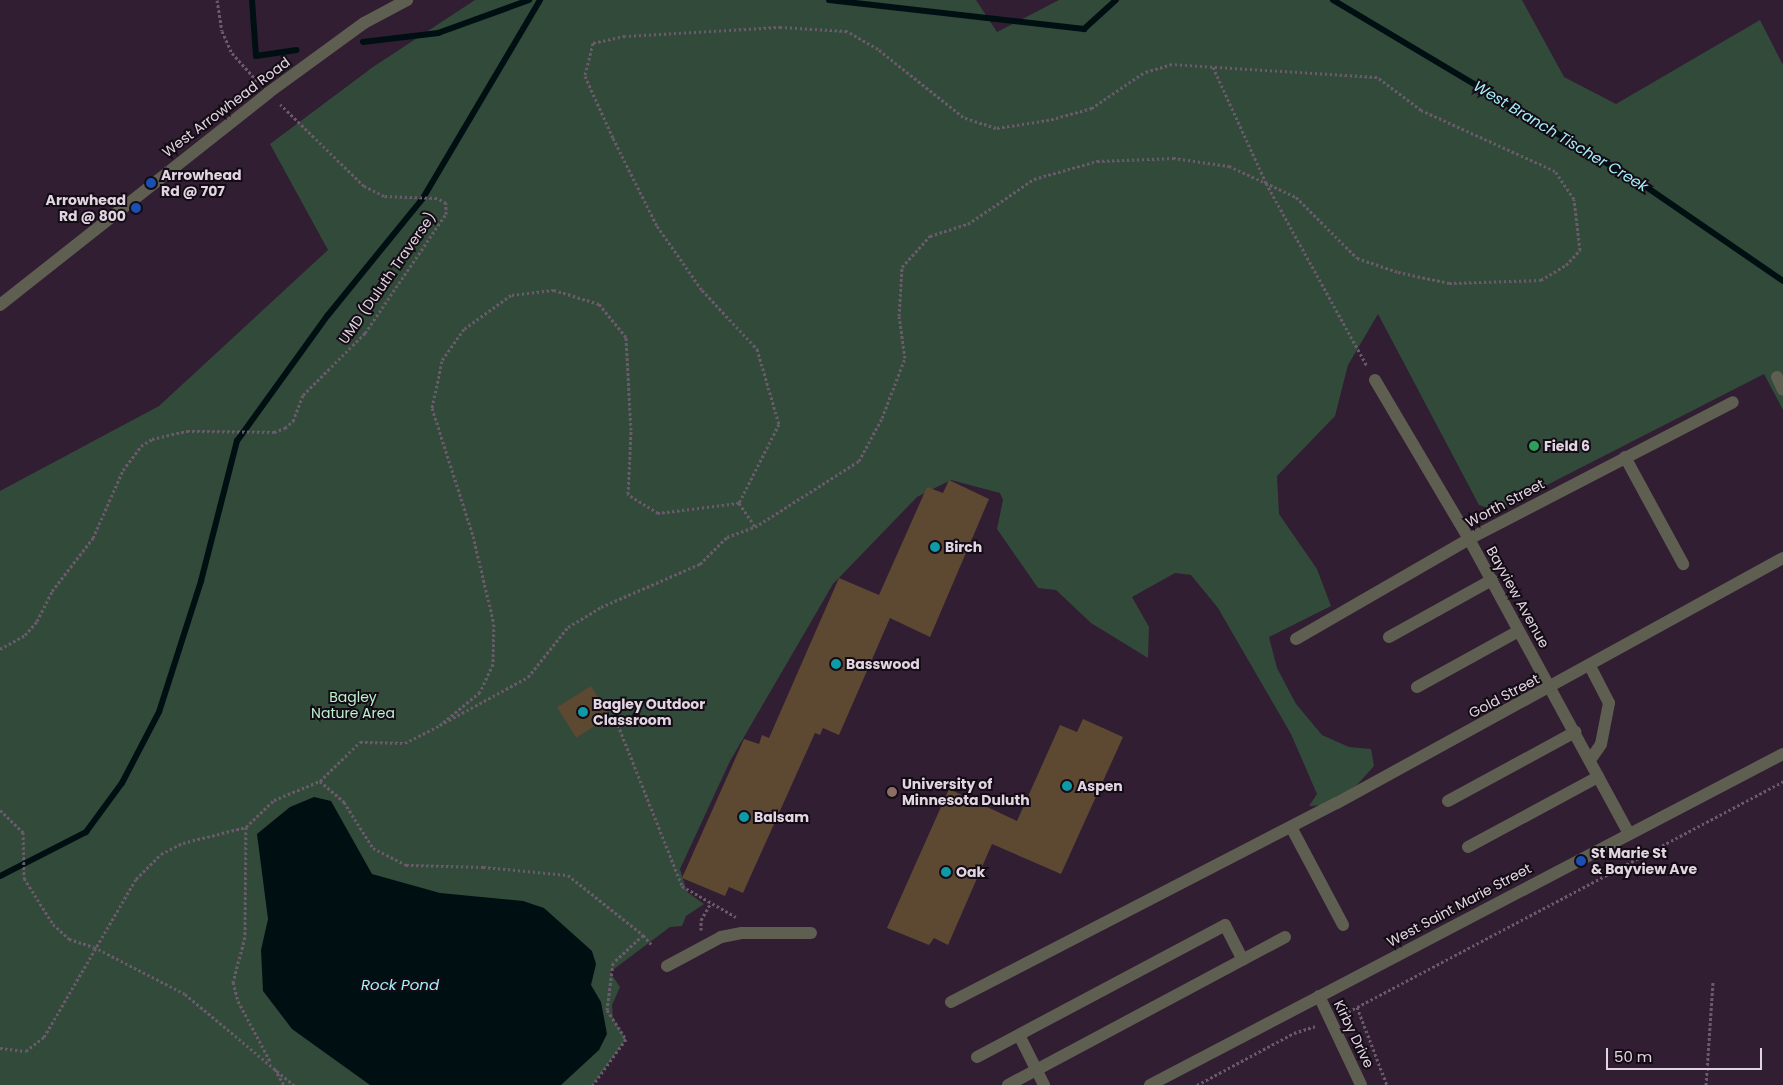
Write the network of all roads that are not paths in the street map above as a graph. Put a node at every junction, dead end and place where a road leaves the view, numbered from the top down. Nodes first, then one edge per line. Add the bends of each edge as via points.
1 (407, 0) edge
2 (0, 305) edge
3 (1777, 378) dead end
4 (1375, 380) road end
5 (1783, 390) edge
6 (1733, 402) dead end
7 (1625, 457) junction
8 (1469, 539) junction
9 (1783, 558) edge
10 (1683, 564) dead end
11 (1492, 580) junction
12 (1520, 631) junction
13 (1389, 637) dead end
14 (1296, 640) dead end
15 (1590, 666) junction
16 (1416, 687) dead end
17 (1551, 688) junction
18 (1575, 732) junction
19 (1783, 754) edge
20 (1590, 760) junction
21 (1598, 777) junction
22 (1448, 801) dead end
23 (1291, 827) junction
24 (1628, 832) junction
25 (1468, 847) dead end
26 (1343, 925) dead end
27 (811, 933) dead end
28 (1285, 937) dead end
29 (1244, 960) junction
30 (667, 966) dead end
31 (1319, 996) junction
32 (951, 1002) dead end
33 (1019, 1035) junction
34 (977, 1057) dead end
35 (1037, 1069) junction
36 (1008, 1085) edge
37 (1044, 1085) edge
38 (1150, 1085) edge
39 (1361, 1085) edge

1 - 2 street, West Arrowhead Road via 364,23 268,93
3 - 5 street
4 - 8 street, Bayview Avenue
6 - 7 street, Worth Street
7 - 8 street, Worth Street
7 - 10 street
8 - 11 street, Bayview Avenue
8 - 14 street, Worth Street
9 - 15 street, Gold Street
11 - 12 street, Bayview Avenue
11 - 13 street
12 - 16 street
12 - 17 street, Bayview Avenue
15 - 17 street, Gold Street
15 - 20 street via 1609,703 1601,744
17 - 18 street, Bayview Avenue
17 - 23 street, Gold Street
18 - 20 street, Bayview Avenue
18 - 22 street
19 - 24 street, West Saint Marie Street
20 - 21 street, Bayview Avenue
21 - 24 street, Bayview Avenue
21 - 25 street
23 - 26 street
23 - 32 street, Gold Street
24 - 31 street, West Saint Marie Street
27 - 30 street via 742,933 721,937
28 - 29 street
29 - 33 street via 1225,925
29 - 35 street
31 - 38 street, West Saint Marie Street
31 - 39 street, Kirby Drive
33 - 34 street
33 - 35 street
35 - 36 street
35 - 37 street

